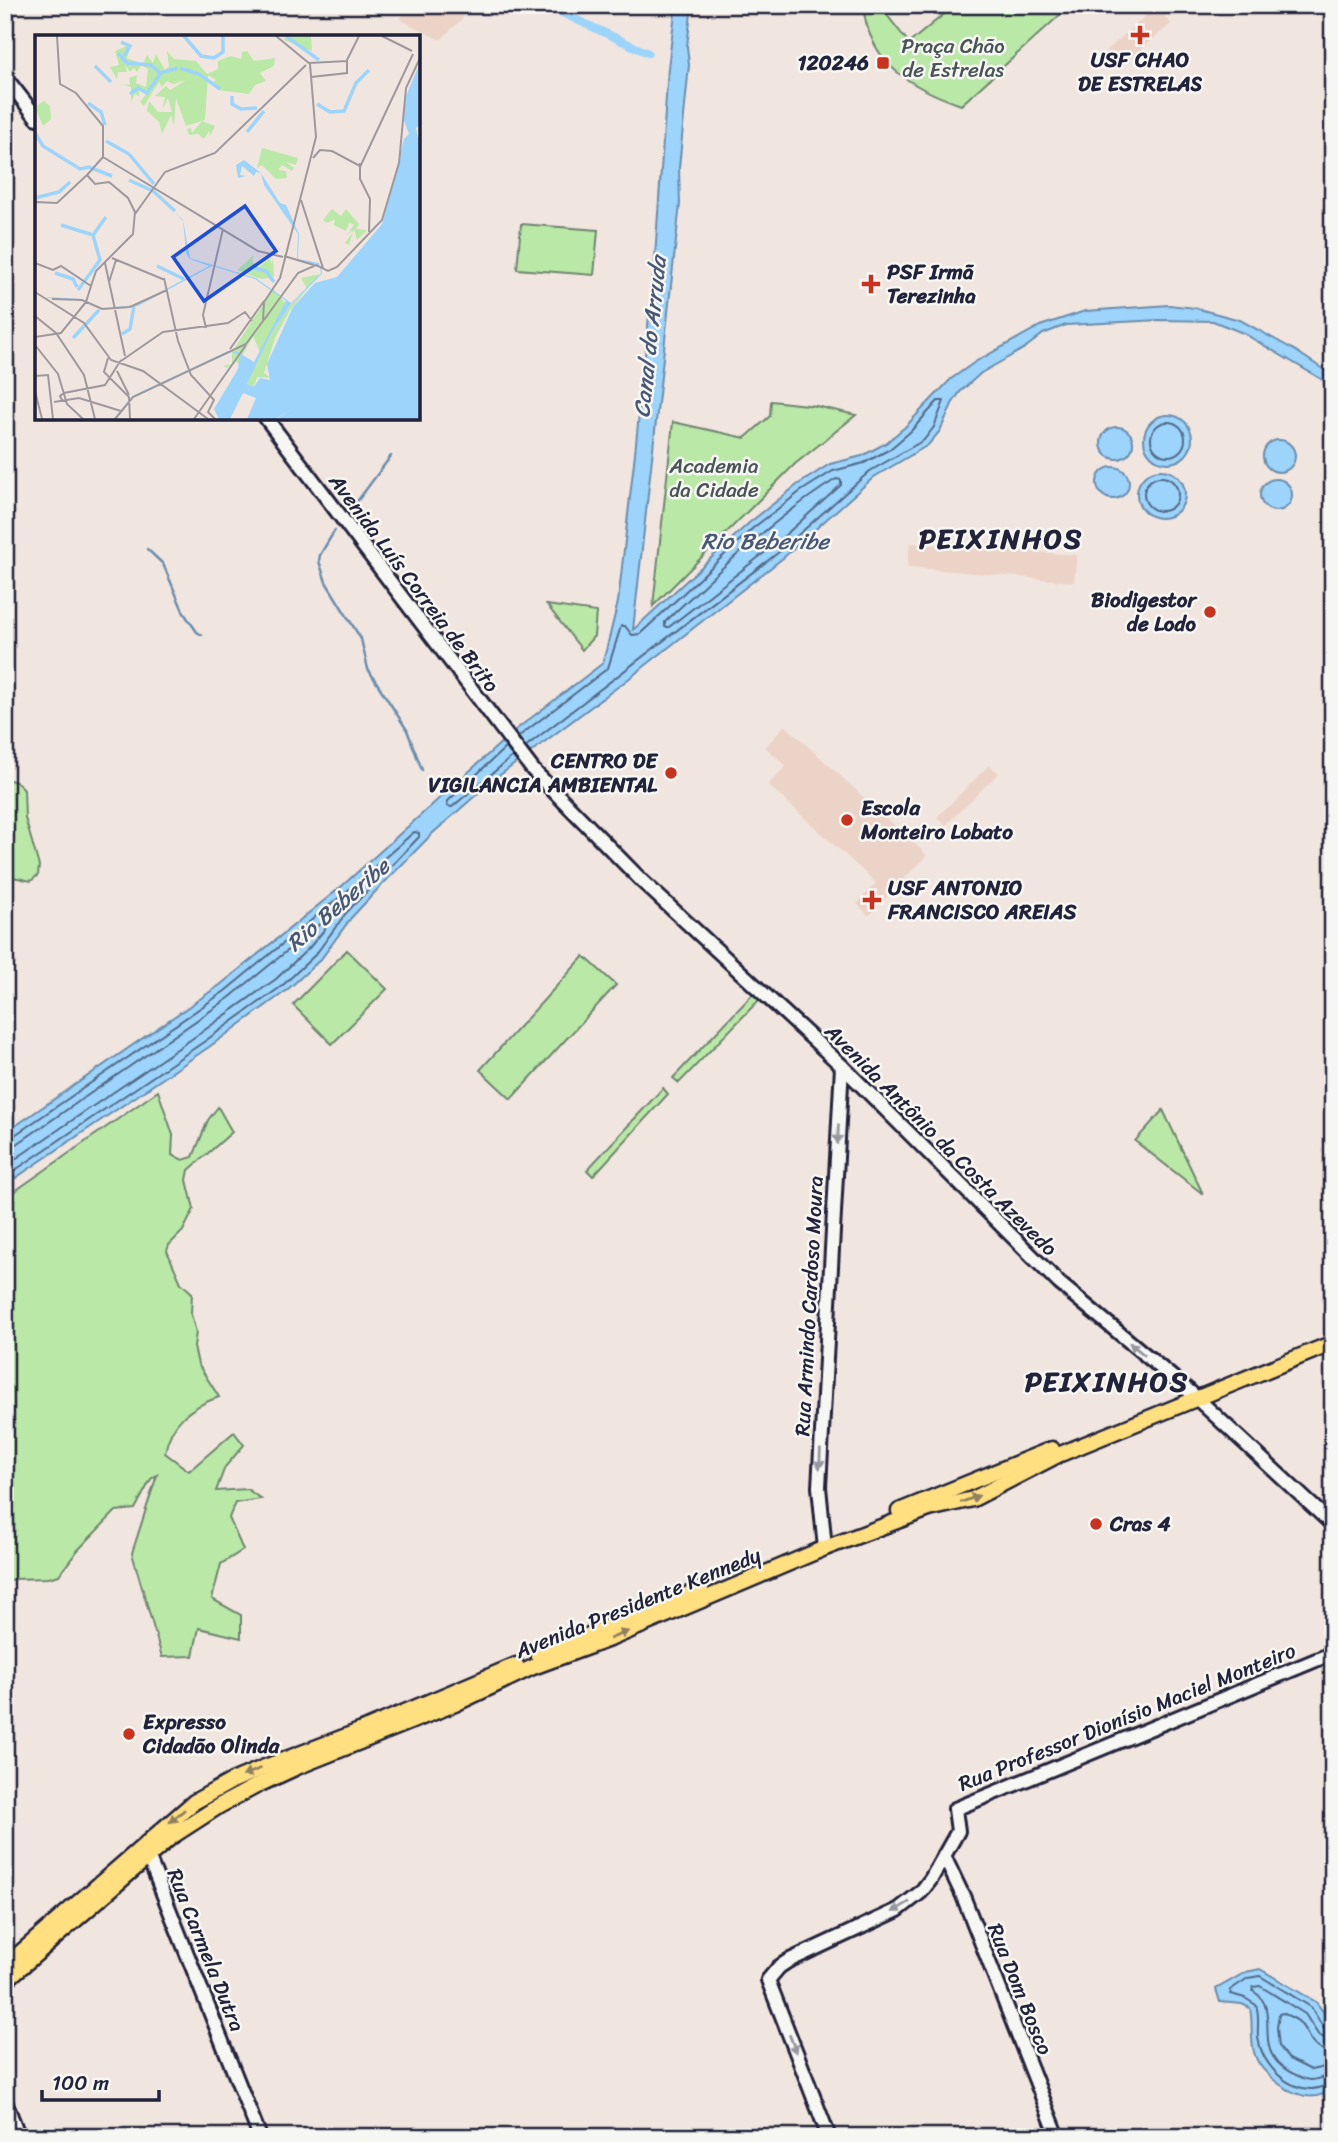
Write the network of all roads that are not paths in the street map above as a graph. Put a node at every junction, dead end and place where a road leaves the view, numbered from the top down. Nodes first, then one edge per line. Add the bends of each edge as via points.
1 (5, 77) edge
2 (35, 115) edge
3 (268, 420) edge
4 (531, 769) joint
5 (842, 1066) junction
6 (867, 1091) junction
7 (840, 1104) junction
8 (1333, 1334) edge
9 (1333, 1343) edge
10 (1193, 1395) junction
11 (1333, 1525) edge
12 (825, 1544) junction
13 (1333, 1653) edge
14 (148, 1856) junction
15 (944, 1856) junction
16 (5, 1966) edge
17 (5, 1981) edge
18 (5, 2101) edge
19 (19, 2137) edge
20 (260, 2137) edge
21 (829, 2137) edge
22 (1058, 2137) edge

1 - 2 main road
3 - 4 main road, Avenida Luís Correia de Brito
4 - 5 main road, Avenida Antônio da Costa Azevedo via 643,883
5 - 6 main road, Avenida Antônio da Costa Azevedo
5 - 7 main road, Rua Armindo Cardoso Moura
6 - 7 main road via 855,1091
10 -> 6 main road, Avenida Antônio da Costa Azevedo via 1059,1283
7 -> 12 main road, Rua Armindo Cardoso Moura via 819,1487
8 - 10 main road, Avenida Presidente Kennedy
9 - 10 main road, Avenida Presidente Kennedy
10 - 11 main road, Avenida Antônio da Costa Azevedo
10 - 12 main road, Avenida Presidente Kennedy via 973,1499
14 -> 12 main road, Avenida Presidente Kennedy via 219,1806 297,1767 455,1704 533,1667 612,1639
12 -> 16 main road, Avenida Presidente Kennedy via 609,1625 232,1781 181,1812
13 - 15 main road, Rua Professor Dionísio Maciel Monteiro via 955,1809 958,1831
14 - 17 main road, Avenida Presidente Kennedy
14 - 20 main road, Rua Carmela Dutra
15 -> 21 main road, Rua Professor Dionísio Maciel Monteiro via 910,1902 788,1961 768,1980
15 - 22 main road, Rua Dom Bosco
18 - 19 main road

